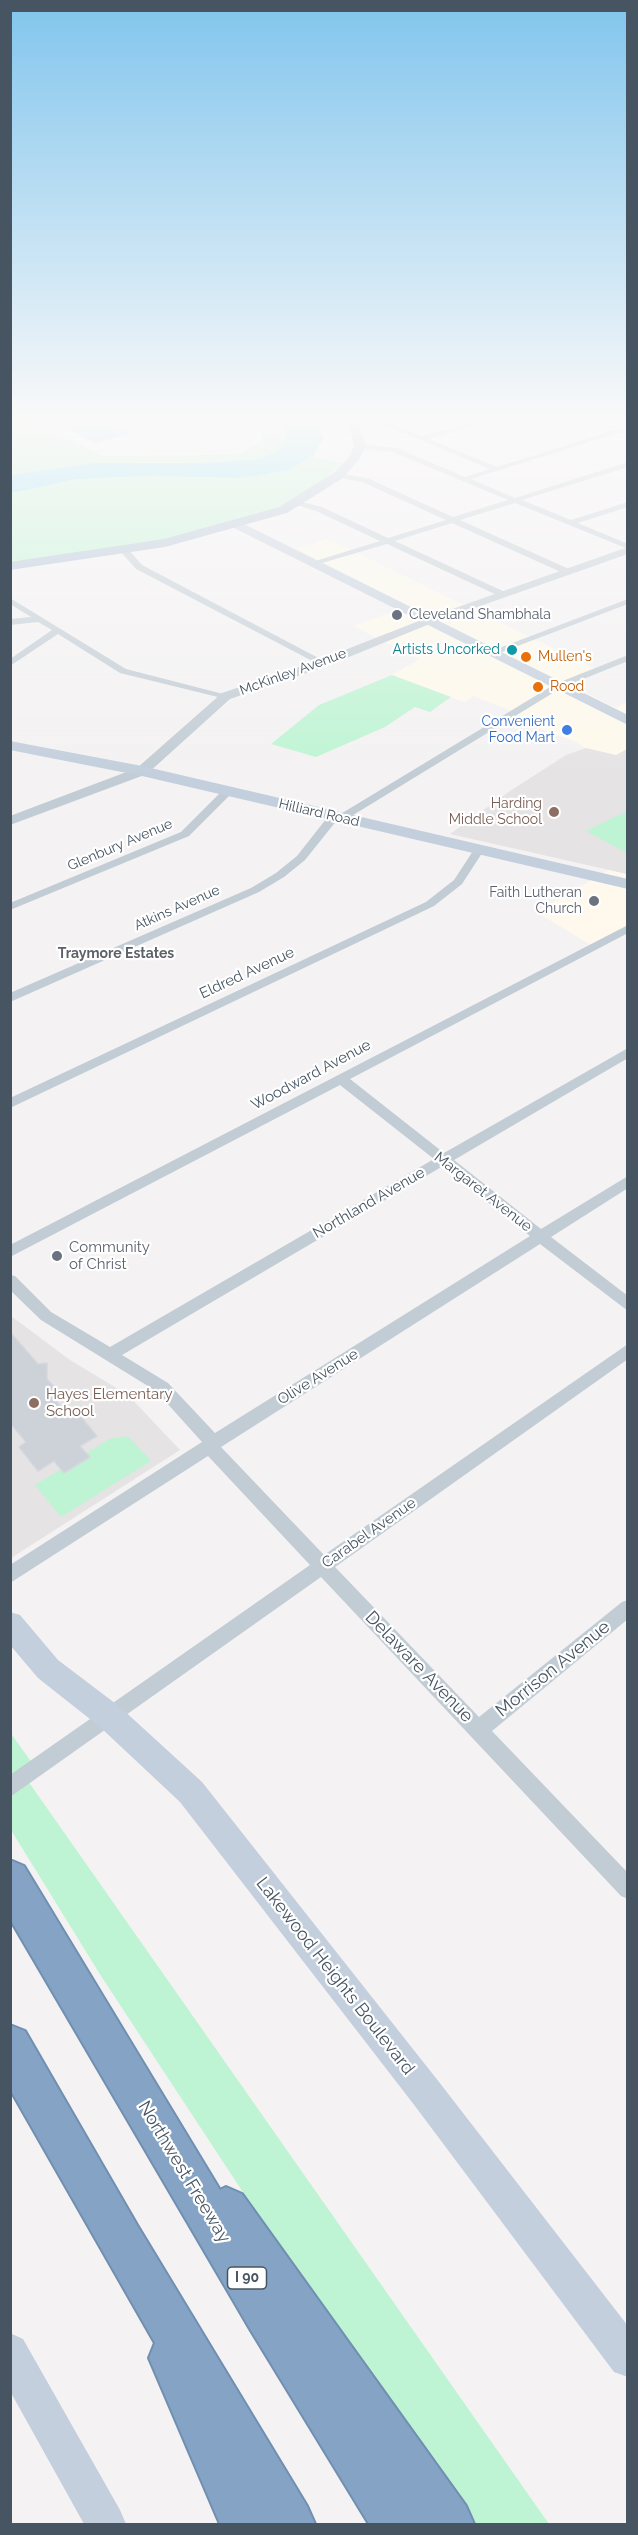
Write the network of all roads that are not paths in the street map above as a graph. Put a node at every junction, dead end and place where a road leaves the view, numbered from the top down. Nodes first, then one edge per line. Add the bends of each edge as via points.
1 (180, 539) edge
2 (266, 539) edge
3 (384, 539) edge
4 (394, 539) edge
5 (494, 539) edge
6 (608, 539) edge
7 (388, 541) junction
8 (627, 548) edge
9 (124, 550) junction
10 (315, 564) junction
11 (10, 566) edge
12 (566, 571) junction
13 (502, 594) junction
14 (10, 600) edge
15 (627, 601) edge
16 (38, 619) junction
17 (428, 621) junction
18 (10, 622) edge
19 (57, 631) junction
20 (491, 653) junction
21 (627, 658) edge
22 (10, 663) edge
23 (323, 663) junction
24 (558, 686) junction
25 (226, 696) junction
26 (627, 721) edge
27 (10, 745) edge
28 (142, 771) junction
29 (227, 792) junction
30 (337, 817) junction
31 (10, 821) edge
32 (479, 850) junction
33 (627, 884) edge
34 (10, 907) edge
35 (627, 928) edge
36 (10, 998) edge
37 (627, 1053) edge
38 (340, 1078) junction
39 (10, 1104) edge
40 (443, 1160) junction
41 (627, 1180) edge
42 (539, 1236) junction
43 (10, 1252) edge
44 (10, 1280) edge
45 (627, 1305) edge
46 (627, 1350) edge
47 (111, 1354) junction
48 (212, 1444) junction
49 (322, 1566) junction
50 (10, 1575) edge
51 (627, 1608) edge
52 (10, 1624) edge
53 (110, 1717) junction
54 (479, 1729) junction
55 (12, 1786) edge
56 (10, 1880) edge
57 (627, 1888) edge
58 (99, 2029) junction
59 (10, 2046) edge
60 (121, 2241) junction
61 (10, 2352) edge
62 (627, 2358) edge
63 (106, 2524) edge
64 (246, 2524) edge
65 (289, 2524) edge
66 (398, 2524) edge
67 (448, 2524) edge

1 - 9 main road
2 - 10 main road
3 - 7 street
4 - 7 street
5 - 12 street
6 - 8 street
7 - 10 street
7 - 13 street
8 - 12 street, McKinley Avenue
9 - 11 main road
9 - 23 street via 139,567
10 - 17 main road
12 - 13 street, McKinley Avenue
13 - 17 street, McKinley Avenue
14 - 16 street
15 - 20 street
16 - 18 street
16 - 19 street
17 - 20 main road
17 - 23 street, McKinley Avenue
19 - 22 street
19 - 25 street via 123,670
20 - 24 main road
21 - 24 street, Atkins Avenue
23 - 25 street, McKinley Avenue
24 - 26 main road
24 - 30 street, Atkins Avenue
25 - 28 street, McKinley Avenue
27 - 28 main road, Hilliard Road
28 - 29 main road, Hilliard Road
28 - 31 street, McKinley Avenue
29 - 30 main road, Hilliard Road
29 - 34 street, Glenbury Avenue via 185,834
30 - 32 main road, Hilliard Road
30 - 36 street, Atkins Avenue via 301,858 255,890
32 - 33 main road, Hilliard Road
32 - 39 street, Eldred Avenue via 458,882 430,904
35 - 38 street, Woodward Avenue
37 - 40 street, Northland Avenue
38 - 40 street, Margaret Avenue
38 - 43 street, Woodward Avenue
40 - 42 street, Margaret Avenue
40 - 47 street, Northland Avenue
41 - 42 street, Olive Avenue
42 - 45 street, Margaret Avenue
42 - 48 street, Olive Avenue
44 - 47 street, Delaware Avenue via 46,1316
46 - 49 street, Carabel Avenue
47 - 48 street, Delaware Avenue via 162,1387
48 - 49 street, Delaware Avenue
48 - 50 street, Olive Avenue
49 - 53 street, Carabel Avenue
49 - 54 street, Delaware Avenue
51 - 54 street, Morrison Avenue
52 - 53 main road, Lakewood Heights Boulevard via 48,1669
53 - 55 street, Carabel Avenue
53 - 62 main road, Lakewood Heights Boulevard via 191,1792
54 - 57 street, Delaware Avenue
56 - 58 highway, Northwest Freeway / I 90
58 - 66 highway, Northwest Freeway / I 90
58 - 67 highway
59 - 60 highway
60 - 64 highway
60 - 65 highway
61 - 63 main road

